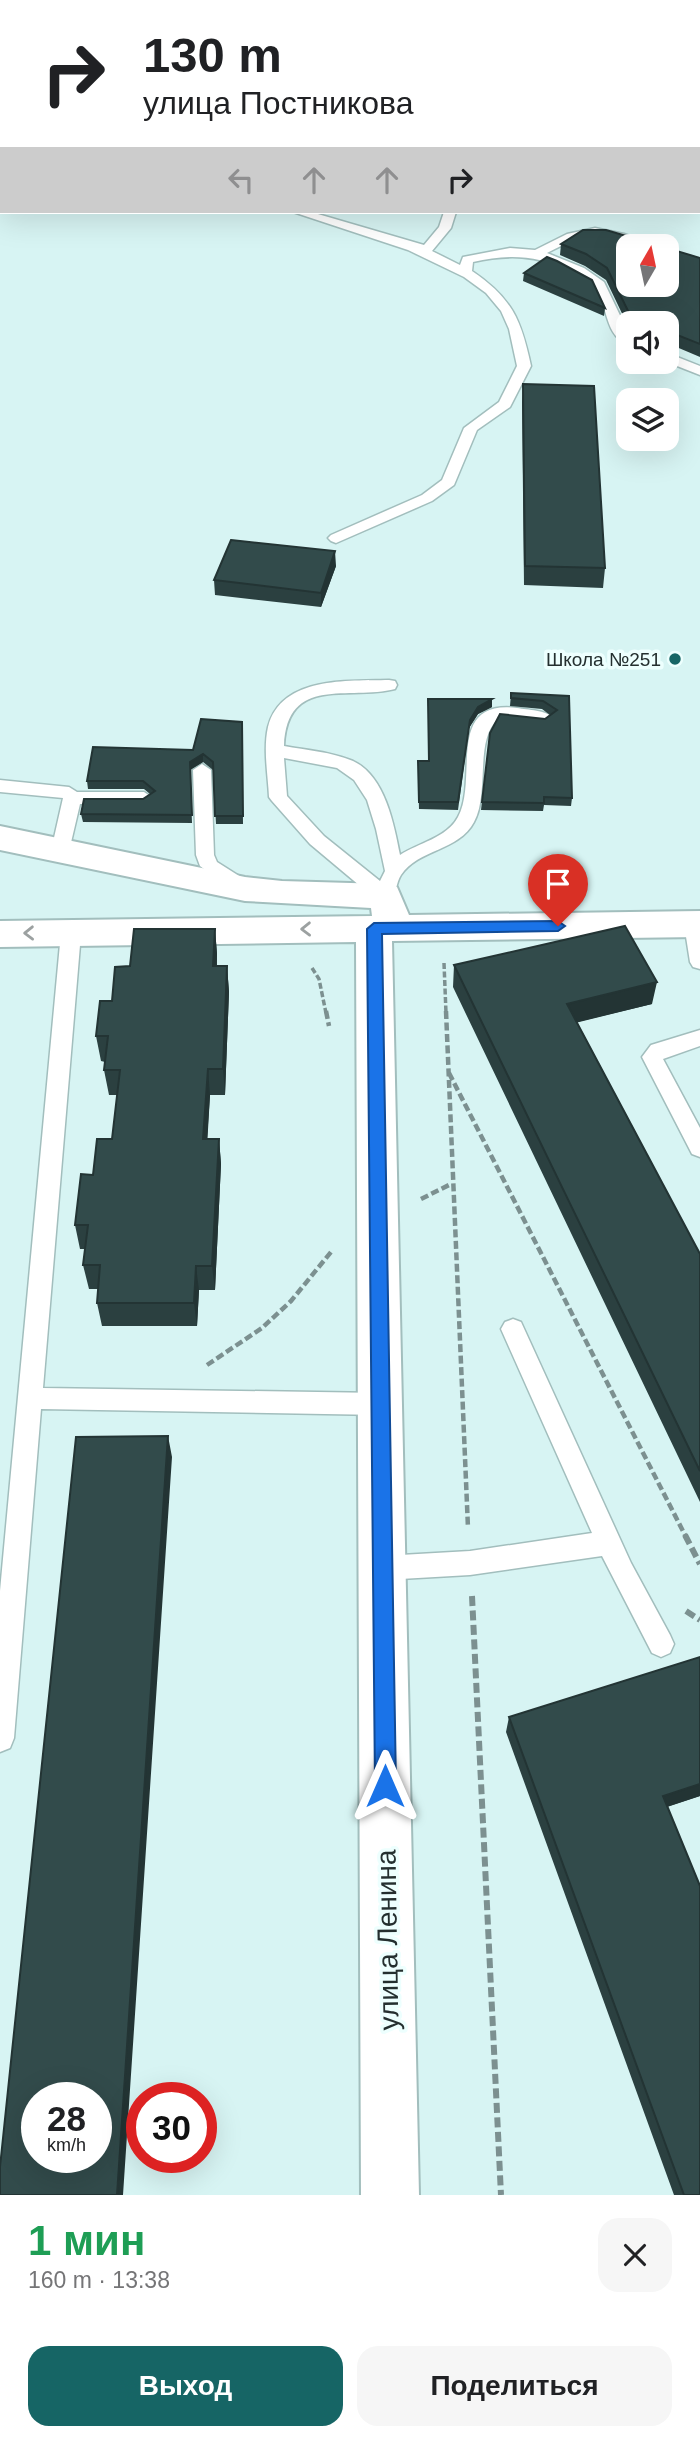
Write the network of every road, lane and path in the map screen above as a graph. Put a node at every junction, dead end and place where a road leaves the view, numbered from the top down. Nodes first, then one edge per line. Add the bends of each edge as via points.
1 (305, 214) edge
2 (449, 214) edge
3 (616, 235) edge
4 (402, 246) junction
5 (538, 253) junction
6 (466, 271) junction
7 (616, 327) edge
8 (679, 362) edge
9 (700, 371) edge
10 (336, 538) dead end
11 (388, 685) dead end
12 (544, 718) edge
13 (275, 750) junction
14 (202, 770) dead end
15 (0, 786) edge
16 (144, 798) edge
17 (72, 799) junction
18 (0, 838) edge
19 (60, 851) junction
20 (242, 888) junction
21 (387, 906) junction
22 (697, 924) edge
23 (71, 933) junction
24 (0, 934) edge
25 (307, 960) dead end
26 (700, 962) edge
27 (330, 1030) dead end
28 (700, 1038) edge
29 (447, 1070) dead end
30 (700, 1148) edge
31 (332, 1251) dead end
32 (513, 1329) dead end
33 (205, 1366) dead end
34 (30, 1398) junction
35 (381, 1404) junction
36 (609, 1543) junction
37 (700, 1564) edge
38 (383, 1568) junction
39 (661, 1644) dead end
40 (1, 1722) edge
41 (390, 2195) edge

1 - 4 lane
2 - 4 lane via 445,228 427,249
3 - 5 lane via 581,231
4 - 6 lane
5 - 6 lane via 502,251 467,261
5 - 7 lane via 569,265 598,284
6 - 10 lane via 508,310 524,366 505,404 471,428 449,482 427,498
8 - 9 lane
11 - 13 lane via 338,688 294,699 278,721
12 - 21 lane via 505,712 490,716 478,731 473,804 465,824 411,858
13 - 21 lane via 278,797 317,841
13 - 21 lane via 348,766 361,776 383,823
14 - 20 lane via 205,855 209,866
15 - 17 lane via 69,793
16 - 17 lane
17 - 19 lane
18 - 19 street
19 - 20 street
20 - 21 street
21 - 22 street
21 -> 23 street
21 - 35 street, улица Ленина
22 - 26 lane
23 -> 24 street
23 - 34 lane
25 - 27 path via 319,979
28 - 30 lane via 652,1057
29 - 37 path
31 - 33 path via 262,1328
32 - 36 lane
34 - 35 lane
34 - 40 lane
35 - 38 street, улица Ленина
36 - 38 lane via 470,1563
36 - 39 lane
38 - 41 street, улица Ленина

